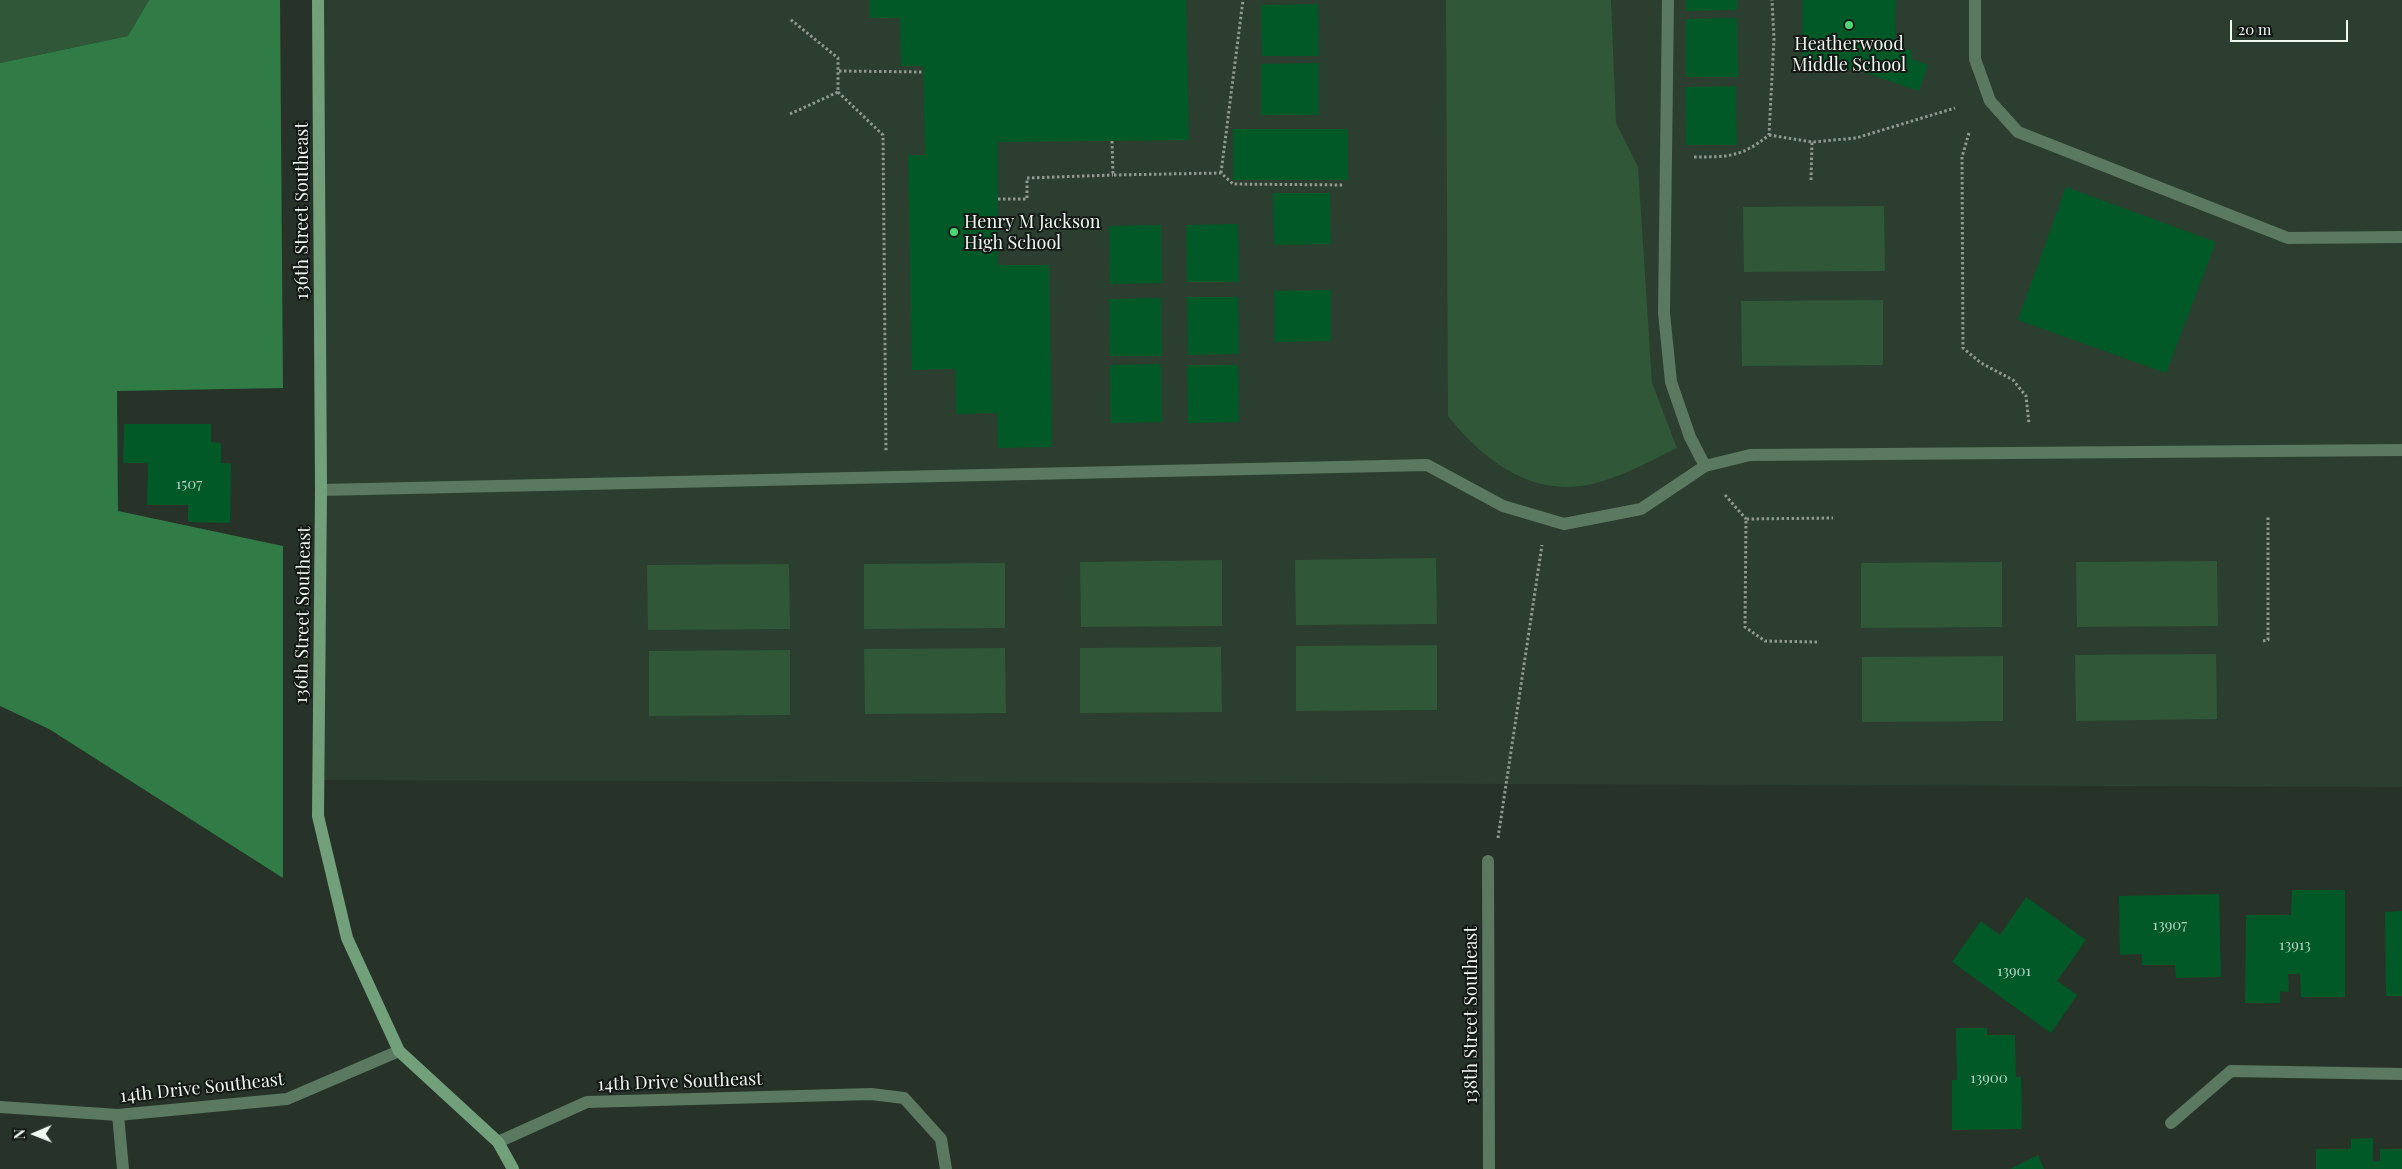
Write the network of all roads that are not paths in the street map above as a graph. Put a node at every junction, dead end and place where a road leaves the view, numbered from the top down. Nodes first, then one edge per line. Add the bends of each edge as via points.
1 (318, 0) edge
2 (1668, 0) edge
3 (1975, 0) edge
4 (2402, 238) edge
5 (2402, 450) edge
6 (1705, 466) junction
7 (321, 490) junction
8 (1488, 861) road end
9 (399, 1051) junction
10 (2402, 1074) edge
11 (0, 1107) edge
12 (118, 1115) junction
13 (2171, 1123) dead end
14 (498, 1142) junction
15 (123, 1169) edge
16 (512, 1169) edge
17 (946, 1169) edge
18 (1489, 1169) edge

1 - 7 street, 136th Street Southeast
2 - 6 street via 1664,313 1670,382 1690,437
3 - 4 street via 1975,59 1990,101 2018,132 2288,238
5 - 6 street via 1750,455
6 - 7 street via 1641,509 1564,524 1503,506 1427,465
7 - 9 street, 136th Street Southeast via 318,816 347,938
8 - 18 street, 138th Street Southeast
9 - 12 street, 14th Drive Southeast via 288,1099
9 - 14 street, 136th Street Southeast
10 - 13 street via 2231,1071
11 - 12 street, 14th Drive Southeast
12 - 15 street
14 - 16 street, 136th Street Southeast
14 - 17 street, 14th Drive Southeast via 587,1102 872,1094 904,1098 941,1140

